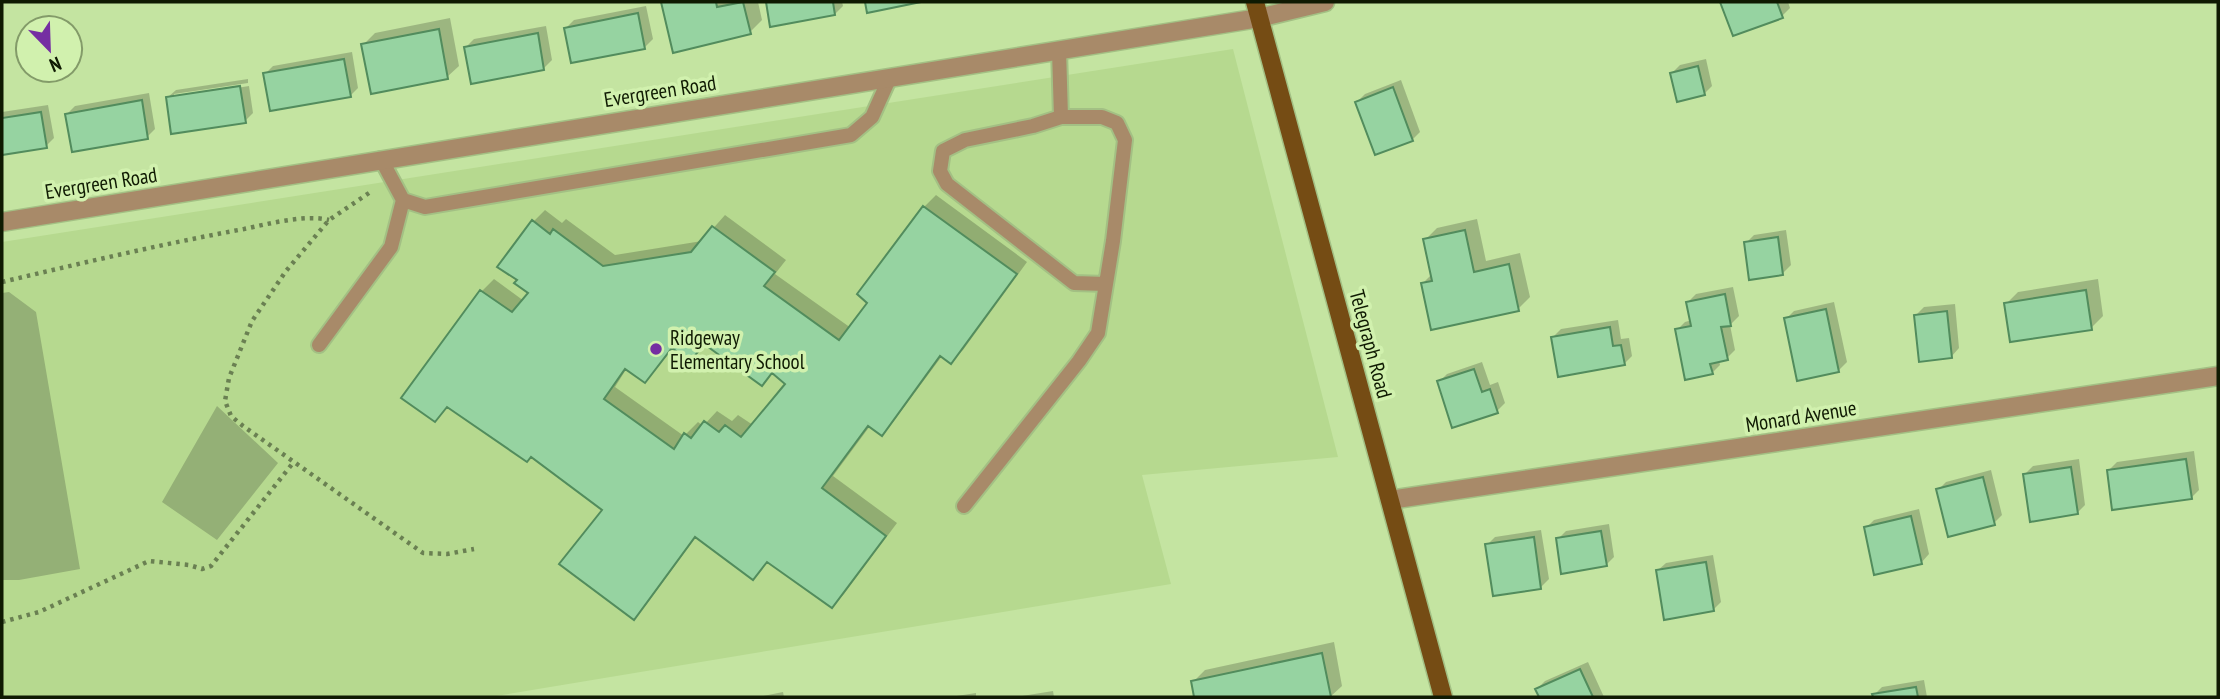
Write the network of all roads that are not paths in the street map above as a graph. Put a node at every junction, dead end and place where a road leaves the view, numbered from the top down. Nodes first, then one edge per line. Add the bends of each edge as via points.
1 (1325, 2) edge
2 (1257, 10) edge
3 (1059, 50) junction
4 (890, 77) junction
5 (1061, 117) junction
6 (381, 159) junction
7 (403, 200) junction
8 (2, 222) edge
9 (1106, 284) junction
10 (319, 345) dead end
11 (2218, 376) edge
12 (1390, 500) junction
13 (964, 506) dead end
14 (1443, 697) edge

1 - 2 street, Evergreen Road
2 - 3 street, Evergreen Road
2 - 12 main road, Telegraph Road
3 - 4 street, Evergreen Road
3 - 5 lane
4 - 6 street, Evergreen Road
4 - 7 lane via 872,117 850,135 425,207
5 - 9 lane via 1102,117 1117,123 1125,140
5 - 9 lane via 965,141 943,151 940,171 947,184 1074,283
6 - 7 lane
6 - 8 street, Evergreen Road
7 - 10 lane via 391,247
9 - 13 lane via 1098,333
11 - 12 street, Monard Avenue
12 - 14 main road, Telegraph Road

